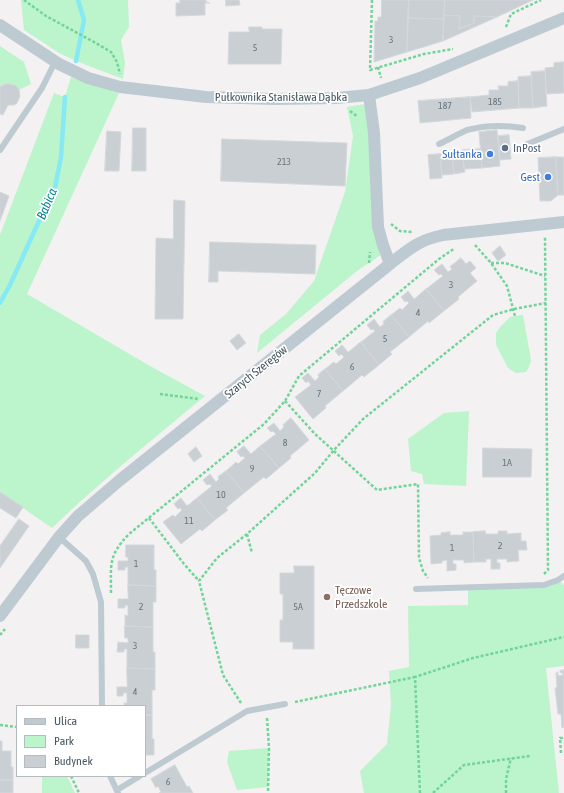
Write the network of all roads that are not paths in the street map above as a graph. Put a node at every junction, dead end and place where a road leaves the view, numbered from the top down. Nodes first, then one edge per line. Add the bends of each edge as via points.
1 (564, 18) edge
2 (0, 25) edge
3 (57, 63) junction
4 (369, 95) junction
5 (523, 128) dead end
6 (564, 129) edge
7 (439, 144) dead end
8 (525, 145) dead end
9 (0, 150) edge
10 (564, 222) edge
11 (390, 264) junction
12 (60, 537) junction
13 (564, 576) edge
14 (416, 588) dead end
15 (0, 616) edge
16 (285, 704) road end
17 (102, 705) edge
18 (146, 772) edge
19 (110, 777) edge
20 (138, 777) edge
21 (117, 791) edge

1 - 4 street, Pułkownika Stanisława Dąbka via 420,78
2 - 3 street, Pułkownika Stanisława Dąbka
3 - 4 street, Pułkownika Stanisława Dąbka via 88,78 120,87 206,97 276,99
3 - 9 lane
4 - 11 street via 374,133 378,227
5 - 7 lane via 479,128 466,131
6 - 8 lane
10 - 11 street, Szarych Szeregów via 428,238
11 - 12 street, Szarych Szeregów via 93,503
12 - 15 street, Szarych Szeregów
12 - 17 lane via 86,561 93,574 101,602
13 - 14 lane via 544,585
16 - 18 lane via 247,712
19 - 21 lane
20 - 21 lane

